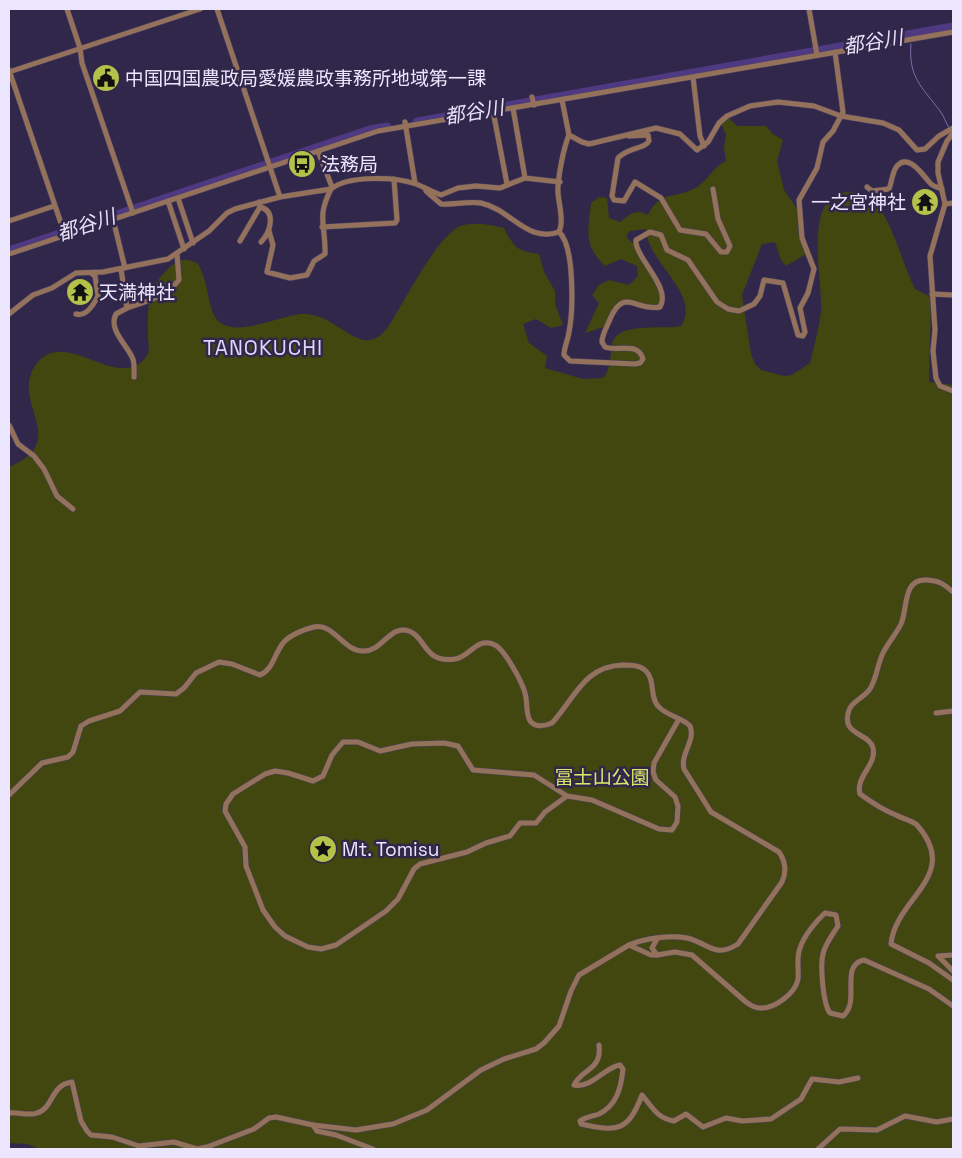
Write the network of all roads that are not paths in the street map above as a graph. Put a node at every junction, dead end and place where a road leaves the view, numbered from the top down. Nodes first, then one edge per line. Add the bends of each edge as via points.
1 (67, 9) edge
2 (200, 9) edge
3 (217, 9) edge
4 (809, 9) edge
5 (953, 32) edge
6 (80, 48) junction
7 (835, 52) junction
8 (817, 53) junction
9 (9, 71) edge
10 (693, 77) junction
11 (562, 100) junction
12 (513, 108) junction
13 (493, 111) junction
14 (841, 116) junction
15 (405, 125) junction
16 (953, 128) edge
17 (953, 134) edge
18 (570, 135) junction
19 (620, 135) junction
20 (704, 146) junction
21 (318, 151) junction
22 (269, 165) junction
23 (525, 178) junction
24 (394, 179) junction
25 (560, 182) junction
26 (414, 183) junction
27 (507, 184) junction
28 (423, 187) junction
29 (867, 187) dead end
30 (332, 188) junction
31 (713, 189) dead end
32 (942, 189) junction
33 (280, 197) junction
34 (178, 198) junction
35 (168, 201) junction
36 (953, 203) edge
37 (259, 204) junction
38 (944, 204) junction
39 (54, 206) junction
40 (132, 211) junction
41 (113, 219) junction
42 (9, 221) edge
43 (322, 227) junction
44 (269, 231) junction
45 (559, 232) junction
46 (64, 233) junction
47 (240, 241) dead end
48 (260, 242) dead end
49 (193, 243) junction
50 (184, 249) junction
51 (9, 254) edge
52 (177, 254) junction
53 (123, 268) junction
54 (91, 273) junction
55 (932, 294) junction
56 (953, 295) edge
57 (127, 308) junction
58 (9, 314) edge
59 (76, 314) dead end
60 (134, 377) dead end
61 (953, 391) edge
62 (9, 425) edge
63 (73, 509) dead end
64 (953, 592) edge
65 (953, 711) edge
66 (936, 713) dead end
67 (679, 719) junction
68 (9, 795) edge
69 (568, 796) junction
70 (657, 939) junction
71 (629, 945) junction
72 (657, 955) junction
73 (953, 955) edge
74 (953, 971) edge
75 (953, 980) edge
76 (953, 1005) edge
77 (599, 1045) dead end
78 (858, 1078) dead end
79 (9, 1113) edge
80 (953, 1119) edge
81 (313, 1125) junction
82 (373, 1149) edge
83 (818, 1149) edge

1 - 6 street
2 - 6 street
3 - 22 street
4 - 8 street
5 - 7 street
6 - 9 street
6 - 40 street via 82,63
7 - 8 street
7 - 14 street via 844,105
8 - 10 street
9 - 39 street
10 - 11 street via 675,77
10 - 20 street
11 - 12 street via 533,101
11 - 18 street
12 - 13 street
12 - 23 street
13 - 15 street
13 - 27 street
14 - 16 street via 875,120 895,128 917,150 925,149
14 - 20 street via 814,106 778,102 750,106 727,116
14 - 45 street via 823,142 818,168 799,200 802,238 814,269 800,308 803,336 798,335 783,283 764,280 754,304 739,311 728,309 717,302 688,260 672,254 664,246 661,235 650,232 636,242 660,290 662,303 654,308 627,301 620,303 614,309 602,342 611,350 636,349 643,360 640,364 570,361 564,355 570,325 571,279 566,245
15 - 21 street
15 - 26 street
17 - 32 street via 938,162
18 - 19 street via 589,144
18 - 25 street via 564,147
19 - 20 street via 644,129 667,129 680,134 697,150
19 - 31 street via 644,134 650,141 645,146 629,149 618,158 614,200 624,201 634,182 646,187 661,198 680,230 706,234 721,252 727,252 730,246 718,219
21 - 22 street
21 - 30 street
22 - 33 street
22 - 34 street
23 - 25 street
23 - 27 street
24 - 26 street
24 - 30 street via 357,180
24 - 43 street via 394,223
25 - 45 street
26 - 28 street
27 - 28 street via 496,188 465,186 441,196
28 - 45 street via 441,204 481,204 510,217 536,235
29 - 32 street via 872,191 889,189 896,167 910,163 933,186
30 - 33 street
30 - 43 street via 323,207
32 - 38 street
33 - 37 street
34 - 35 street
34 - 49 street
35 - 40 street
35 - 50 street
36 - 38 street
37 - 44 street via 269,212
37 - 47 street
37 - 49 street via 226,213
38 - 55 street via 930,256
39 - 42 street
39 - 46 street
40 - 41 street
41 - 46 street
41 - 53 street
43 - 44 street via 325,254 314,261 307,275 290,278 267,272 273,245
44 - 48 street
46 - 51 street
49 - 50 street
50 - 52 street
52 - 53 street via 161,261
52 - 57 street via 179,280 174,287
53 - 54 street
53 - 57 street
54 - 58 street via 68,276 59,284 33,295
54 - 59 street via 95,276 98,296 86,312
55 - 56 street
55 - 61 street via 935,330 932,351 936,378 940,386
57 - 60 street via 116,314 114,323 122,345 133,357
62 - 63 street via 18,444 44,469 57,496
64 - 75 street via 940,581 923,580 912,585 904,604 902,622 883,652 873,684 863,697 852,704 848,722 850,728 873,748 872,758 861,780 860,794 916,825 935,850 935,874 898,926 891,944 929,963
65 - 66 street
67 - 68 street via 658,706 651,678 644,669 620,665 594,672 552,724 539,726 528,718 522,684 502,650 495,645 484,643 460,658 443,659 425,650 414,634 401,630 364,652 345,645 330,630 315,627 288,638 270,668 260,674 219,662 196,673 176,694 145,692 135,695 120,711 81,726 73,752 68,757 42,764
67 - 69 street via 654,763 653,772 656,780 675,797 677,822 672,830 659,828 592,800
67 - 70 street via 687,722 692,730 683,755 684,769 708,809 779,852 784,859 785,875 744,938 730,949 715,951 680,938
69 - 69 street via 536,822 520,823 510,836 461,854 434,858 420,864 398,899 386,911 336,945 320,949 296,944 275,927 263,910 246,866 245,847 225,811 233,794 265,774 276,771 319,780 336,748 350,741 380,751 412,744 455,745 473,770 534,775
70 - 71 street
70 - 72 street via 652,948
71 - 72 street
71 - 81 street via 579,975 559,1026 536,1049 481,1070 447,1098 412,1118 356,1130
72 - 76 street via 676,952 692,955 746,1002 765,1008 782,1000 794,989 803,940 820,917 831,913 836,915 838,926 825,947 822,963 825,1002 830,1013 843,1016 849,1011 852,970 854,964 864,960 929,989
73 - 74 street via 938,956
77 - 78 street via 598,1059 574,1085 580,1086 615,1066 620,1065 623,1069 622,1084 613,1104 608,1110 580,1121 599,1129 612,1129 628,1123 642,1095 657,1115 674,1122 686,1114 703,1127 726,1118 742,1122 771,1119 801,1099 812,1078 838,1082
79 - 81 street via 36,1114 42,1111 64,1082 72,1082 81,1121 90,1135 139,1146 174,1142 198,1149 254,1129 262,1121 276,1117
80 - 83 street via 937,1122 905,1116 877,1130 847,1128 834,1133
81 - 82 street via 317,1131

